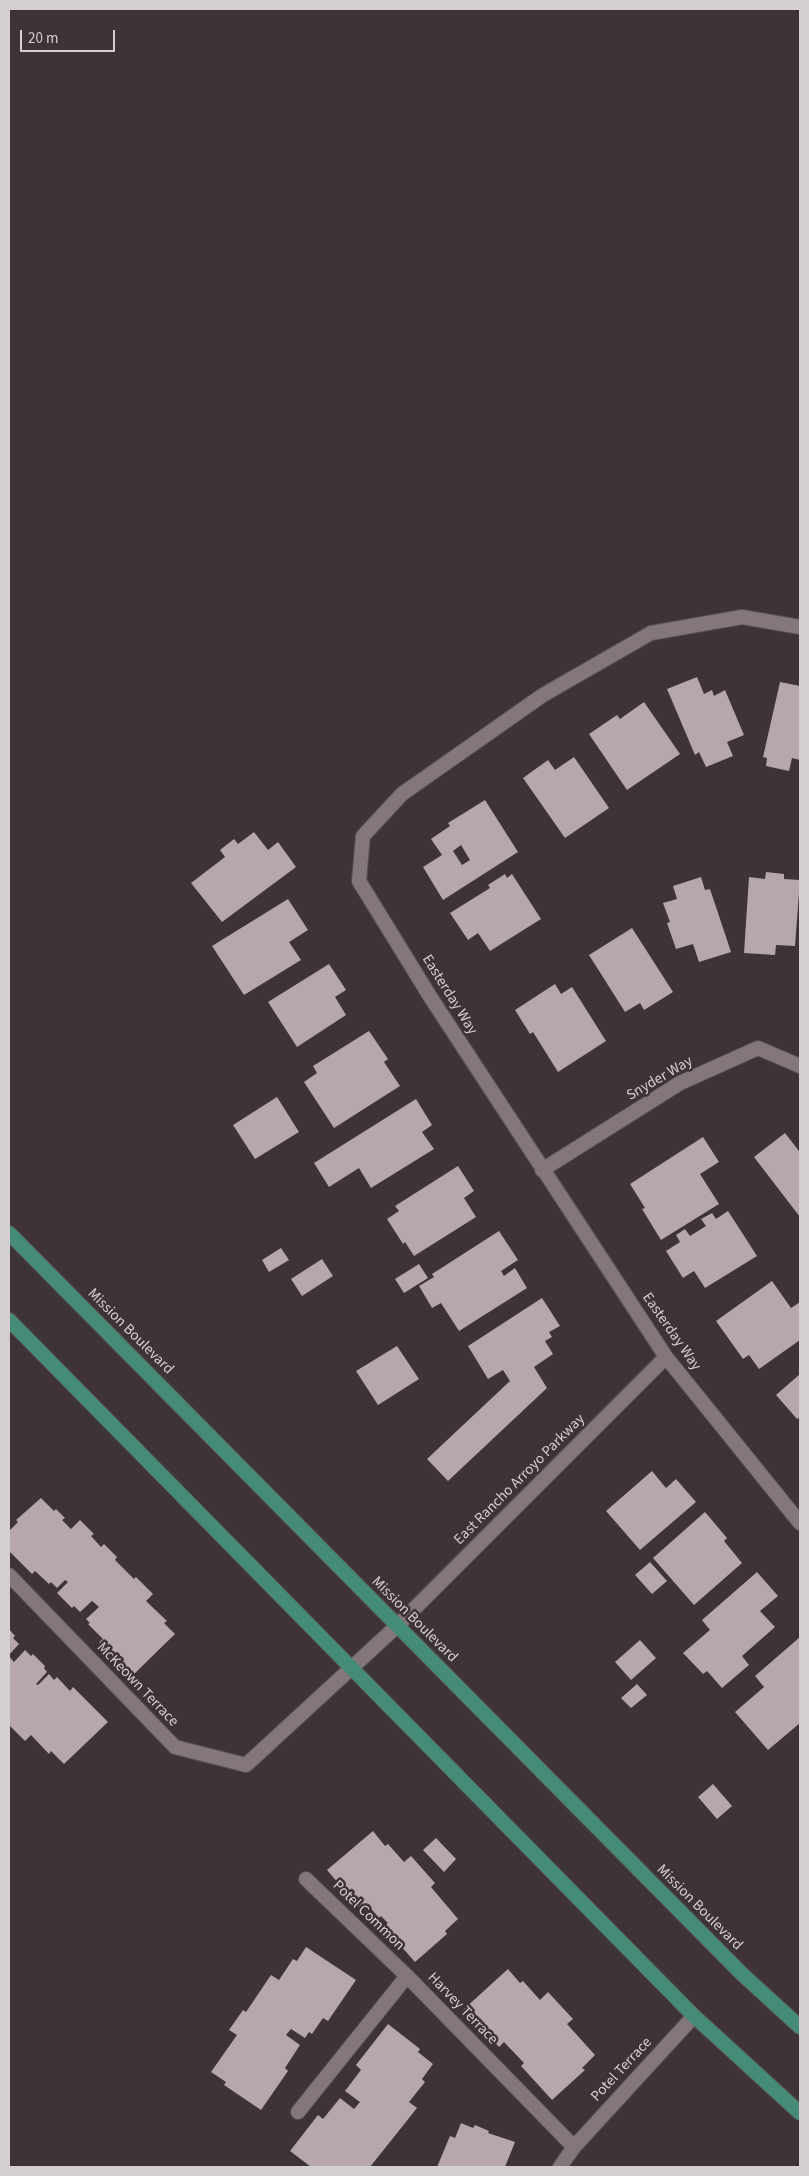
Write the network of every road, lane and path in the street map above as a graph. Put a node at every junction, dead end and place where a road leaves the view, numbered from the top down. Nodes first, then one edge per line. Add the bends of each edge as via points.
1 (800, 627) edge
2 (800, 1066) edge
3 (542, 1170) junction
4 (9, 1233) edge
5 (9, 1320) edge
6 (666, 1357) junction
7 (800, 1523) edge
8 (9, 1575) edge
9 (397, 1626) junction
10 (352, 1669) junction
11 (306, 1879) dead end
12 (407, 1976) junction
13 (694, 2016) junction
14 (800, 2027) edge
15 (298, 2112) dead end
16 (800, 2113) edge
17 (574, 2147) junction
18 (560, 2167) edge

1 - 3 street, Easterday Way via 742,617 651,633 543,694 402,794 362,836 359,881
2 - 3 street, Snyder Way via 758,1048 680,1083
3 - 6 street, Easterday Way
4 - 9 main road, Mission Boulevard
5 - 10 main road
6 - 7 street, Easterday Way
6 - 9 street, East Rancho Arroyo Parkway
8 - 10 street, McKeown Terrace via 175,1747 246,1765
9 - 10 street, McKeown Terrace
9 - 14 main road, Mission Boulevard via 742,1974
10 - 13 main road
11 - 12 street, Potel Common
12 - 15 street, Harvey Terrace
12 - 17 street, Harvey Terrace
13 - 16 main road
13 - 17 street, Potel Terrace
17 - 18 street

